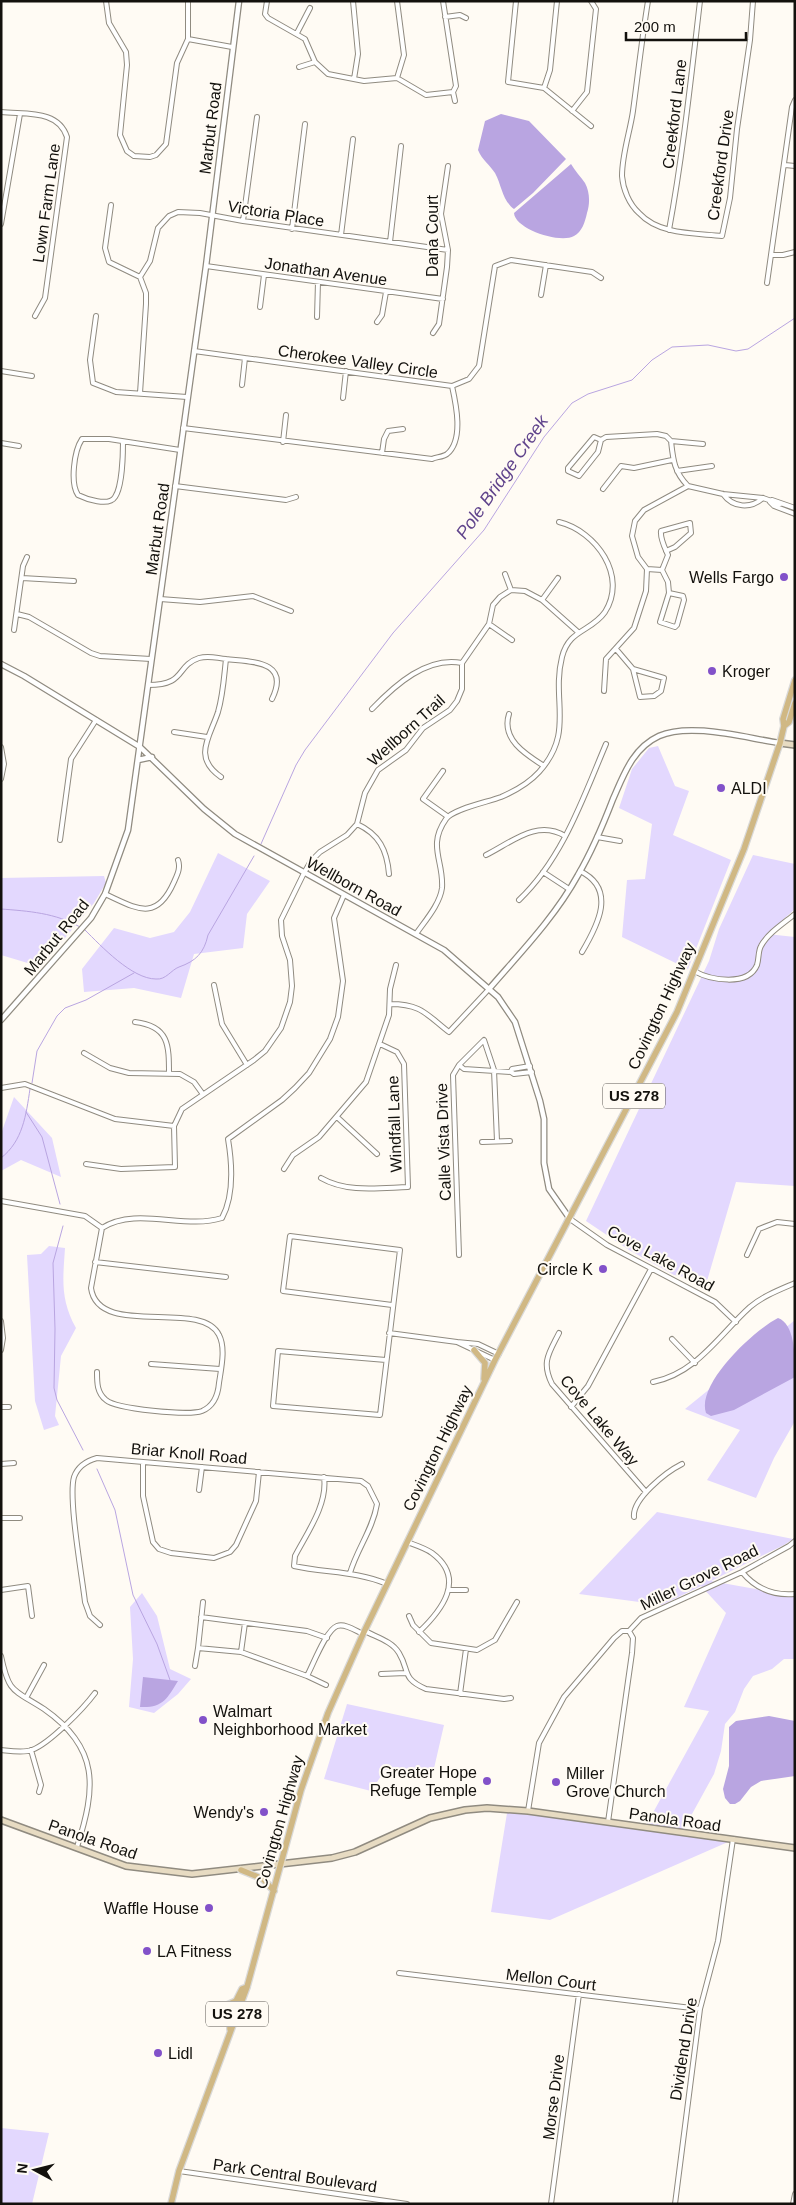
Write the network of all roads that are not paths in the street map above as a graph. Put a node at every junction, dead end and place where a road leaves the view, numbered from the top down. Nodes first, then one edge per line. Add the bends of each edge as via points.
1 (106, 1) edge
2 (188, 1) edge
3 (239, 1) edge
4 (267, 1) edge
5 (353, 1) edge
6 (397, 1) edge
7 (443, 1) edge
8 (516, 1) edge
9 (557, 1) edge
10 (591, 1) edge
11 (648, 1) edge
12 (700, 1) edge
13 (752, 1) edge
14 (310, 8) dead end
15 (445, 16) junction
16 (466, 18) dead end
17 (297, 33) junction
18 (188, 39) junction
19 (232, 47) junction
20 (315, 62) junction
21 (299, 67) dead end
22 (398, 78) junction
23 (354, 79) junction
24 (544, 88) junction
25 (453, 92) junction
26 (455, 100) dead end
27 (795, 100) edge
28 (572, 111) junction
29 (1, 112) edge
30 (20, 114) junction
31 (257, 117) dead end
32 (305, 124) dead end
33 (591, 126) dead end
34 (354, 139) dead end
35 (401, 146) dead end
36 (785, 165) junction
37 (448, 166) dead end
38 (795, 166) edge
39 (111, 205) dead end
40 (212, 215) junction
41 (243, 222) junction
42 (1, 224) edge
43 (292, 229) junction
44 (668, 230) junction
45 (341, 235) junction
46 (390, 242) junction
47 (448, 250) junction
48 (795, 252) edge
49 (772, 254) junction
50 (546, 265) junction
51 (206, 266) junction
52 (264, 275) junction
53 (140, 277) junction
54 (601, 278) dead end
55 (318, 282) junction
56 (767, 283) dead end
57 (386, 292) junction
58 (541, 295) dead end
59 (443, 299) junction
60 (260, 307) dead end
61 (35, 316) dead end
62 (96, 316) dead end
63 (317, 317) dead end
64 (377, 322) dead end
65 (432, 333) dead end
66 (194, 351) junction
67 (245, 358) junction
68 (1, 371) edge
69 (346, 371) junction
70 (32, 376) dead end
71 (242, 385) dead end
72 (452, 386) junction
73 (140, 393) junction
74 (187, 397) junction
75 (343, 398) dead end
76 (286, 415) dead end
77 (183, 428) junction
78 (403, 429) dead end
79 (601, 440) junction
80 (671, 441) junction
81 (123, 442) junction
82 (283, 442) junction
83 (1, 443) edge
84 (703, 444) dead end
85 (20, 446) dead end
86 (180, 450) junction
87 (382, 453) junction
88 (672, 460) junction
89 (712, 466) dead end
90 (677, 471) junction
91 (175, 486) junction
92 (688, 486) junction
93 (603, 489) dead end
94 (723, 494) junction
95 (296, 497) dead end
96 (763, 498) junction
97 (782, 506) junction
98 (795, 508) edge
99 (795, 514) edge
100 (559, 522) dead end
101 (666, 551) junction
102 (26, 557) dead end
103 (646, 569) junction
104 (662, 570) junction
105 (505, 574) dead end
106 (22, 578) junction
107 (558, 578) dead end
108 (74, 581) dead end
109 (511, 590) junction
110 (669, 592) junction
111 (160, 599) junction
112 (542, 600) junction
113 (291, 611) dead end
114 (17, 614) junction
115 (489, 624) junction
116 (14, 630) dead end
117 (578, 632) junction
118 (512, 640) dead end
119 (616, 648) junction
120 (151, 659) junction
121 (226, 659) junction
122 (462, 663) junction
123 (1, 664) edge
124 (633, 669) junction
125 (795, 680) edge
126 (148, 685) junction
127 (604, 691) dead end
128 (272, 699) dead end
129 (795, 704) edge
130 (372, 710) dead end
131 (509, 714) dead end
132 (96, 720) junction
133 (784, 726) junction
134 (174, 732) dead end
135 (207, 736) junction
136 (780, 743) junction
137 (606, 744) dead end
138 (795, 745) edge
139 (1, 747) edge
140 (140, 747) junction
141 (152, 757) junction
142 (138, 760) junction
143 (544, 766) junction
144 (444, 771) dead end
145 (220, 777) dead end
146 (1, 779) edge
147 (448, 816) junction
148 (357, 824) junction
149 (565, 836) junction
150 (597, 837) junction
151 (60, 840) dead end
152 (620, 842) dead end
153 (486, 855) dead end
154 (178, 860) dead end
155 (580, 871) junction
156 (544, 872) junction
157 (304, 873) junction
158 (389, 874) dead end
159 (569, 889) junction
160 (105, 894) junction
161 (344, 896) junction
162 (519, 900) dead end
163 (795, 914) edge
164 (416, 934) junction
165 (582, 952) dead end
166 (396, 965) dead end
167 (694, 971) junction
168 (214, 985) dead end
169 (489, 988) junction
170 (390, 1004) junction
171 (1, 1020) edge
172 (135, 1022) dead end
173 (380, 1044) junction
174 (84, 1053) dead end
175 (247, 1065) junction
176 (459, 1065) junction
177 (530, 1066) junction
178 (494, 1070) junction
179 (511, 1072) junction
180 (532, 1072) junction
181 (169, 1074) junction
182 (1, 1088) edge
183 (202, 1093) junction
184 (337, 1117) junction
185 (174, 1126) junction
186 (496, 1141) junction
187 (510, 1141) dead end
188 (482, 1142) dead end
189 (377, 1154) dead end
190 (86, 1164) dead end
191 (284, 1169) dead end
192 (321, 1178) dead end
193 (1, 1201) edge
194 (570, 1219) junction
195 (795, 1224) edge
196 (102, 1228) junction
197 (459, 1255) dead end
198 (747, 1255) dead end
199 (95, 1262) junction
200 (650, 1269) junction
201 (226, 1277) dead end
202 (795, 1283) edge
203 (392, 1305) junction
204 (1, 1321) edge
205 (736, 1322) junction
206 (389, 1332) junction
207 (559, 1333) dead end
208 (672, 1339) dead end
209 (458, 1342) junction
210 (1, 1350) edge
211 (474, 1350) junction
212 (499, 1354) junction
213 (386, 1360) junction
214 (495, 1360) junction
215 (695, 1363) junction
216 (151, 1364) dead end
217 (220, 1369) junction
218 (97, 1372) dead end
219 (653, 1382) dead end
220 (484, 1383) junction
221 (1, 1407) edge
222 (8, 1407) dead end
223 (571, 1407) junction
224 (143, 1462) junction
225 (14, 1463) dead end
226 (1, 1464) edge
227 (682, 1464) dead end
228 (202, 1467) junction
229 (259, 1472) junction
230 (324, 1477) junction
231 (199, 1490) dead end
232 (646, 1492) junction
233 (634, 1517) dead end
234 (1, 1518) edge
235 (20, 1518) dead end
236 (795, 1541) edge
237 (407, 1542) junction
238 (742, 1572) junction
239 (350, 1573) junction
240 (387, 1584) junction
241 (1, 1590) edge
242 (448, 1590) junction
243 (466, 1590) dead end
244 (795, 1594) edge
245 (203, 1602) dead end
246 (517, 1602) dead end
247 (32, 1616) dead end
248 (409, 1616) dead end
249 (202, 1617) junction
250 (245, 1623) junction
251 (100, 1625) dead end
252 (629, 1631) junction
253 (364, 1632) junction
254 (419, 1632) junction
255 (326, 1638) junction
256 (198, 1648) junction
257 (466, 1649) junction
258 (241, 1652) junction
259 (1, 1656) edge
260 (44, 1665) dead end
261 (195, 1666) dead end
262 (406, 1672) junction
263 (381, 1674) dead end
264 (307, 1676) junction
265 (326, 1685) dead end
266 (95, 1693) dead end
267 (460, 1694) junction
268 (26, 1698) junction
269 (511, 1698) dead end
270 (63, 1724) junction
271 (1, 1750) edge
272 (31, 1750) junction
273 (39, 1792) dead end
274 (528, 1811) junction
275 (1, 1820) edge
276 (608, 1822) junction
277 (732, 1840) junction
278 (78, 1847) junction
279 (795, 1848) edge
280 (281, 1865) junction
281 (241, 1870) junction
282 (274, 1892) junction
283 (399, 1973) dead end
284 (247, 1987) junction
285 (579, 1994) junction
286 (700, 2009) junction
287 (230, 2034) junction
288 (179, 2171) junction
289 (795, 2194) edge
290 (386, 2203) edge
291 (171, 2204) edge
292 (407, 2204) edge
293 (551, 2204) edge
294 (675, 2204) edge
295 (793, 2204) edge

1 - 18 street via 109,23 126,52 120,135 124,146 134,156 156,155 166,144 177,63
2 - 18 street
3 - 19 street, Marbut Road
4 - 17 street via 268,18 274,24
5 - 23 street via 358,54
6 - 22 street via 404,55
7 - 15 street
8 - 24 street via 508,82
9 - 24 street via 550,70
10 - 28 street via 596,9 587,92
11 - 44 street, Creekford Drive via 622,176 626,194 639,214
12 - 44 street, Creekford Lane via 680,171
13 - 44 street, Creekford Drive via 730,198 722,236
14 - 17 street
15 - 16 street
15 - 25 street via 456,86
17 - 20 street via 308,44
18 - 19 street
19 - 40 street, Marbut Road
20 - 21 street
20 - 23 street via 328,74
22 - 23 street
22 - 25 street via 426,95
24 - 28 street
25 - 26 street
27 - 36 street
28 - 33 street
29 - 30 street, Lown Farm Lane
30 - 42 street
30 - 61 street, Lown Farm Lane via 53,118 62,126 68,142 45,298
31 - 41 street
32 - 43 street
34 - 45 street
35 - 46 street
36 - 38 street
36 - 49 street
37 - 47 street, Dana Court via 441,214
39 - 53 street via 105,248 110,262
40 - 41 street, Victoria Place
40 - 51 street, Marbut Road
40 - 53 street, Victoria Place via 186,211 169,216 158,228 150,262
41 - 43 street, Victoria Place
43 - 45 street, Victoria Place
45 - 46 street, Victoria Place
46 - 47 street, Victoria Place
47 - 59 street, Dana Court
48 - 49 street via 783,256
49 - 56 street
50 - 54 street via 592,272
50 - 58 street
50 - 72 street via 511,260 495,266 479,366 469,379
51 - 52 street, Jonathan Avenue
51 - 66 street, Marbut Road
52 - 55 street, Jonathan Avenue
52 - 60 street
53 - 73 street via 146,304
55 - 57 street, Jonathan Avenue
55 - 63 street
57 - 59 street, Jonathan Avenue
57 - 64 street via 382,315
59 - 65 street, Dana Court via 439,324
62 - 73 street via 90,360 93,383 116,392
66 - 67 street, Cherokee Valley Circle
66 - 74 street, Marbut Road
67 - 69 street, Cherokee Valley Circle
67 - 71 street
68 - 70 street
69 - 72 street, Cherokee Valley Circle
69 - 75 street
72 - 87 street, Cherokee Valley Circle via 456,432 454,445 447,454 432,459
73 - 74 street
74 - 77 street, Marbut Road
76 - 82 street
77 - 82 street, Cherokee Valley Circle
77 - 86 street, Marbut Road
78 - 87 street via 388,430
79 - 79 street via 594,437 590,440 568,471 579,476 598,452
79 - 80 street via 657,434
80 - 84 street
80 - 88 street
81 - 81 street via 82,439 74,478 78,495 97,501 114,499 118,490
81 - 86 street
82 - 87 street, Cherokee Valley Circle
83 - 85 street
86 - 91 street, Marbut Road
88 - 90 street
88 - 93 street via 634,468 621,466
89 - 90 street
90 - 92 street
91 - 95 street via 286,500
91 - 111 street, Marbut Road
92 - 94 street
92 - 103 street via 644,510 635,521 632,536 638,557
94 - 96 street
94 - 96 street via 730,501 745,506 757,504
96 - 97 street via 776,500
97 - 98 street
97 - 99 street
100 - 117 street via 586,534 598,545 612,581 610,602 603,614
101 - 101 street via 661,531 690,523 691,533
101 - 104 street via 668,559
102 - 106 street
103 - 104 street
103 - 119 street via 646,591 640,616
104 - 110 street
105 - 109 street
106 - 108 street
106 - 114 street
107 - 112 street
109 - 112 street via 525,591
109 - 115 street via 493,606
110 - 110 street via 683,596 684,600 674,627 660,622
111 - 113 street via 200,602 253,596
111 - 120 street, Marbut Road
112 - 117 street
114 - 116 street
114 - 120 street via 29,617 91,653
115 - 118 street
115 - 122 street
117 - 143 street via 568,642 563,655 559,684 561,727 556,746
119 - 124 street
119 - 127 street via 604,663
120 - 126 street, Marbut Road
121 - 126 street via 210,656 191,661 173,682
121 - 128 street via 254,661 275,672 277,687
121 - 135 street via 218,713
122 - 130 street via 450,660 434,662 388,693
122 - 148 street, Wellborn Trail via 462,689 457,701 450,710 424,728 406,750 378,770 365,793
123 - 132 street, Wellborn Road
124 - 124 street via 664,678 662,691 654,696 640,697
125 - 133 main road, Covington Highway / US 278 via 783,719
126 - 140 street, Marbut Road
129 - 133 main road, Covington Highway / US 278 via 789,722
131 - 143 street via 506,721 512,742
132 - 140 street, Wellborn Road
132 - 151 street via 71,759
133 - 136 main road, Covington Highway / US 278
134 - 135 street
135 - 145 street via 204,750 207,761
136 - 138 main road
136 - 150 street via 686,730 659,736 638,751 626,769
136 - 167 main road, Covington Highway / US 278 via 744,848
137 - 149 street
139 - 146 street via 4,764
140 - 141 street, Wellborn Road
140 - 142 street, Marbut Road
141 - 142 street
141 - 157 street, Wellborn Road via 204,809 235,834
142 - 160 street, Marbut Road via 128,830
143 - 147 street via 514,791
144 - 147 street via 423,798
147 - 164 street via 437,838 440,898
148 - 157 street via 347,835 320,852
148 - 158 street via 370,831 382,844
149 - 153 street via 553,829 535,830
149 - 156 street
150 - 152 street
150 - 155 street
154 - 160 street via 180,865 168,894 156,906 137,909
155 - 159 street
155 - 165 street via 590,875 598,884 603,897 589,941
156 - 159 street
156 - 162 street
157 - 161 street, Wellborn Road
157 - 175 street via 283,913 280,927 291,973 290,1002 274,1039
159 - 169 street via 552,915
160 - 171 street, Marbut Road via 82,929
161 - 164 street, Wellborn Road
161 - 196 street via 334,918 343,981 334,1028 320,1058 294,1088 228,1139 230,1193 222,1218 197,1222 117,1220
163 - 167 street via 760,946 757,966 749,974 719,979
164 - 169 street, Wellborn Road via 444,950
166 - 170 street
167 - 194 main road, Covington Highway / US 278 via 677,1012
168 - 175 street via 222,1024
169 - 170 street via 449,1032 419,1008 409,1004
169 - 177 street, Wellborn Road via 515,1022
170 - 173 street
172 - 181 street via 157,1028 166,1040
173 - 184 street via 366,1082
173 - 192 street, Windfall Lane via 397,1052 404,1064 408,1187 361,1188 333,1185
174 - 181 street via 110,1068 128,1073
175 - 183 street
176 - 178 street via 464,1069
176 - 178 street, Calle Vista Drive via 484,1040
176 - 197 street, Calle Vista Drive via 453,1075
177 - 179 street via 512,1069
177 - 180 street, Wellborn Road
178 - 179 street
178 - 186 street
179 - 180 street
180 - 194 street, Wellborn Road via 544,1119 547,1181 553,1197
181 - 183 street via 188,1077
182 - 185 street via 25,1084 116,1119
183 - 185 street via 182,1108
184 - 189 street
184 - 191 street via 319,1137 293,1155
185 - 190 street via 175,1166 120,1170
186 - 187 street
186 - 188 street
193 - 196 street via 86,1216
194 - 200 street, Cove Lake Road
194 - 212 main road, Covington Highway / US 278
195 - 198 street via 777,1222 759,1229
196 - 199 street
199 - 201 street
199 - 217 street via 91,1288 101,1308 118,1313 206,1322 220,1337
200 - 205 street, Cove Lake Road via 715,1302
200 - 223 street via 588,1386
202 - 205 street via 762,1298
203 - 203 street via 400,1250 290,1236 283,1291
203 - 206 street
204 - 210 street
205 - 215 street
206 - 209 street
206 - 213 street
207 - 223 street, Cove Lake Way via 545,1362 546,1373
208 - 215 street
209 - 211 street
209 - 212 street via 478,1344
211 - 214 street
211 - 220 main road via 485,1363
212 - 214 main road, Covington Highway / US 278
213 - 213 street via 380,1415 272,1406 278,1351
214 - 220 main road, Covington Highway / US 278
215 - 219 street via 677,1375
216 - 217 street
217 - 218 street via 218,1393 209,1407 188,1413 112,1404 97,1386
220 - 237 main road, Covington Highway / US 278
221 - 222 street
223 - 232 street, Cove Lake Way
224 - 228 street, Briar Knoll Road
224 - 229 street via 143,1496 153,1542 158,1549 214,1558 230,1552 236,1545 256,1501
224 - 251 street, Briar Knoll Road via 97,1458 87,1461 79,1468 72,1486 85,1602 90,1616
225 - 226 street
227 - 232 street
228 - 229 street, Briar Knoll Road
228 - 231 street
229 - 230 street, Briar Knoll Road
230 - 239 street, Briar Knoll Road via 361,1481 368,1486 377,1504 373,1522
230 - 239 street via 321,1503 294,1556 294,1566
232 - 233 street via 637,1503
234 - 235 street
236 - 238 street, Miller Grove Road
237 - 240 main road, Covington Highway / US 278
237 - 242 street via 439,1559 448,1576
238 - 244 street via 759,1588 780,1595
238 - 252 street, Miller Grove Road via 641,1618
239 - 240 street
240 - 253 main road, Covington Highway / US 278
241 - 247 street via 28,1586
242 - 243 street
242 - 254 street via 442,1607
245 - 249 street
246 - 257 street via 495,1640 477,1650
248 - 254 street
249 - 250 street
249 - 256 street
250 - 255 street via 307,1631
250 - 258 street
252 - 274 street via 622,1631 614,1638 564,1697 538,1743
252 - 276 street, Miller Grove Road via 633,1638 632,1653
253 - 255 street via 338,1626
253 - 262 street via 396,1649
253 - 280 main road, Covington Highway / US 278 via 318,1739 300,1790
254 - 257 street via 431,1643
255 - 264 street
256 - 258 street
256 - 261 street
257 - 267 street
258 - 264 street
259 - 268 street via 8,1684
260 - 268 street
262 - 263 street
262 - 267 street via 413,1683 426,1689
264 - 265 street
266 - 270 street via 83,1709
267 - 269 street
268 - 270 street
270 - 272 street via 48,1740
270 - 278 street via 82,1746 91,1773
271 - 272 street
272 - 273 street via 41,1785
274 - 276 main road, Panola Road
274 - 280 main road, Panola Road via 466,1810 430,1818 355,1852
275 - 278 main road, Panola Road
276 - 277 main road, Panola Road
277 - 279 main road, Panola Road
277 - 286 street, Dividend Drive via 718,1941
278 - 281 main road, Panola Road via 126,1866 150,1870 192,1874
280 - 281 main road, Panola Road
280 - 282 main road, Covington Highway / US 278
281 - 282 main road via 263,1879
282 - 284 main road, Covington Highway / US 278
283 - 285 street, Mellon Court
284 - 287 main road, Covington Highway / US 278
284 - 287 main road via 242,1988 236,2001 225,2006 230,2014
285 - 286 street, Mellon Court
285 - 293 street, Morse Drive
286 - 294 street, Dividend Drive
287 - 288 main road, Covington Highway / US 278
288 - 290 street, Park Central Boulevard
288 - 291 main road, Covington Highway / US 278
289 - 295 street
290 - 292 street, Park Central Boulevard

